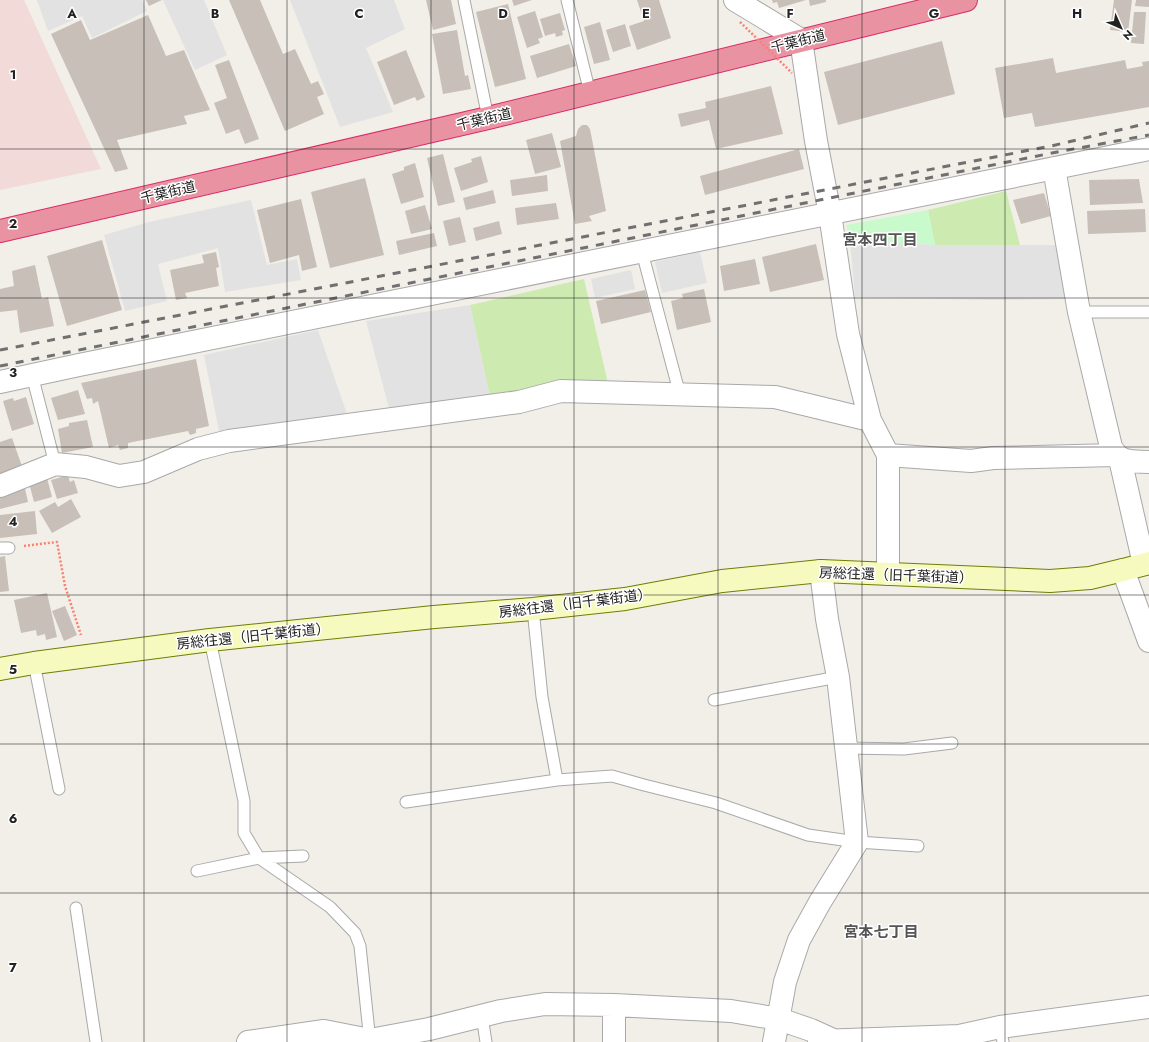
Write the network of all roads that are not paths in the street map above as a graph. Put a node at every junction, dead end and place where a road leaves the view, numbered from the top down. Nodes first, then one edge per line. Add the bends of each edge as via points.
1 (464, 0) edge
2 (567, 0) edge
3 (735, 0) edge
4 (966, 0) edge
5 (801, 40) junction
6 (590, 93) junction
7 (488, 118) junction
8 (1149, 149) edge
9 (1054, 168) junction
10 (830, 214) junction
11 (0, 231) edge
12 (642, 252) junction
13 (1079, 312) junction
14 (1149, 312) edge
15 (32, 375) junction
16 (0, 382) edge
17 (680, 395) junction
18 (870, 420) junction
19 (888, 455) junction
20 (1118, 457) junction
21 (1149, 462) edge
22 (55, 464) junction
23 (0, 486) edge
24 (1146, 563) edge
25 (1123, 570) junction
26 (820, 572) junction
27 (888, 574) junction
28 (533, 609) junction
29 (210, 640) junction
30 (1149, 641) edge
31 (34, 663) junction
32 (0, 669) edge
33 (838, 677) junction
34 (714, 700) dead end
35 (952, 742) dead end
36 (846, 748) junction
37 (557, 780) junction
38 (59, 789) dead end
39 (406, 802) dead end
40 (857, 842) junction
41 (918, 846) dead end
42 (303, 856) dead end
43 (260, 858) junction
44 (197, 871) dead end
45 (76, 908) dead end
46 (614, 1005) junction
47 (1149, 1007) edge
48 (482, 1016) junction
49 (779, 1019) junction
50 (1002, 1035) edge
51 (294, 1039) edge
52 (833, 1040) junction
53 (370, 1041) edge
54 (96, 1042) edge
55 (248, 1042) edge
56 (486, 1042) edge
57 (614, 1042) edge
58 (774, 1042) edge
59 (811, 1042) edge

1 - 7 lane
2 - 6 lane
3 - 5 street
4 - 5 highway, 千葉街道
5 - 6 highway, 千葉街道
5 - 10 street
6 - 7 highway, 千葉街道
7 - 11 highway, 千葉街道
8 - 9 street
9 - 10 street
9 - 13 street
10 - 12 street
10 - 18 street via 848,334
12 - 15 street
12 - 17 lane
13 - 14 lane
13 - 20 street via 1111,447
15 - 16 street
15 - 22 lane
17 - 18 street via 775,397
17 - 22 street via 561,391 519,402 230,441 198,449 144,472 120,476 86,467
18 - 19 street
19 - 20 street via 971,461 993,458
19 - 27 street
20 - 21 street
20 - 24 street
22 - 23 street
24 - 25 street, 房総往還（旧千葉街道）
25 - 27 street, 房総往還（旧千葉街道） via 1090,578 1050,580
25 - 30 street
26 - 27 street, 房総往還（旧千葉街道）
26 - 28 street, 房総往還（旧千葉街道） via 722,581 625,599
26 - 33 street via 826,619
28 - 29 street, 房総往還（旧千葉街道）
28 - 37 lane via 542,697
29 - 31 street, 房総往還（旧千葉街道）
29 - 43 lane via 244,801 244,832
31 - 32 street, 房総往還（旧千葉街道）
31 - 38 lane
33 - 34 lane
33 - 36 street
35 - 36 lane via 904,749
36 - 40 street
37 - 39 lane
37 - 40 lane via 612,776 716,803 808,835
40 - 41 lane
40 - 49 street via 799,940 785,982
42 - 43 lane
43 - 44 lane
43 - 53 lane via 330,907 355,933 360,946
45 - 54 lane
46 - 48 street via 545,1004
46 - 49 street via 731,1011
46 - 57 street
47 - 50 street
48 - 53 street
48 - 56 lane
49 - 52 street
49 - 58 street
50 - 52 street
51 - 53 street via 324,1031
51 - 55 street
52 - 59 street

